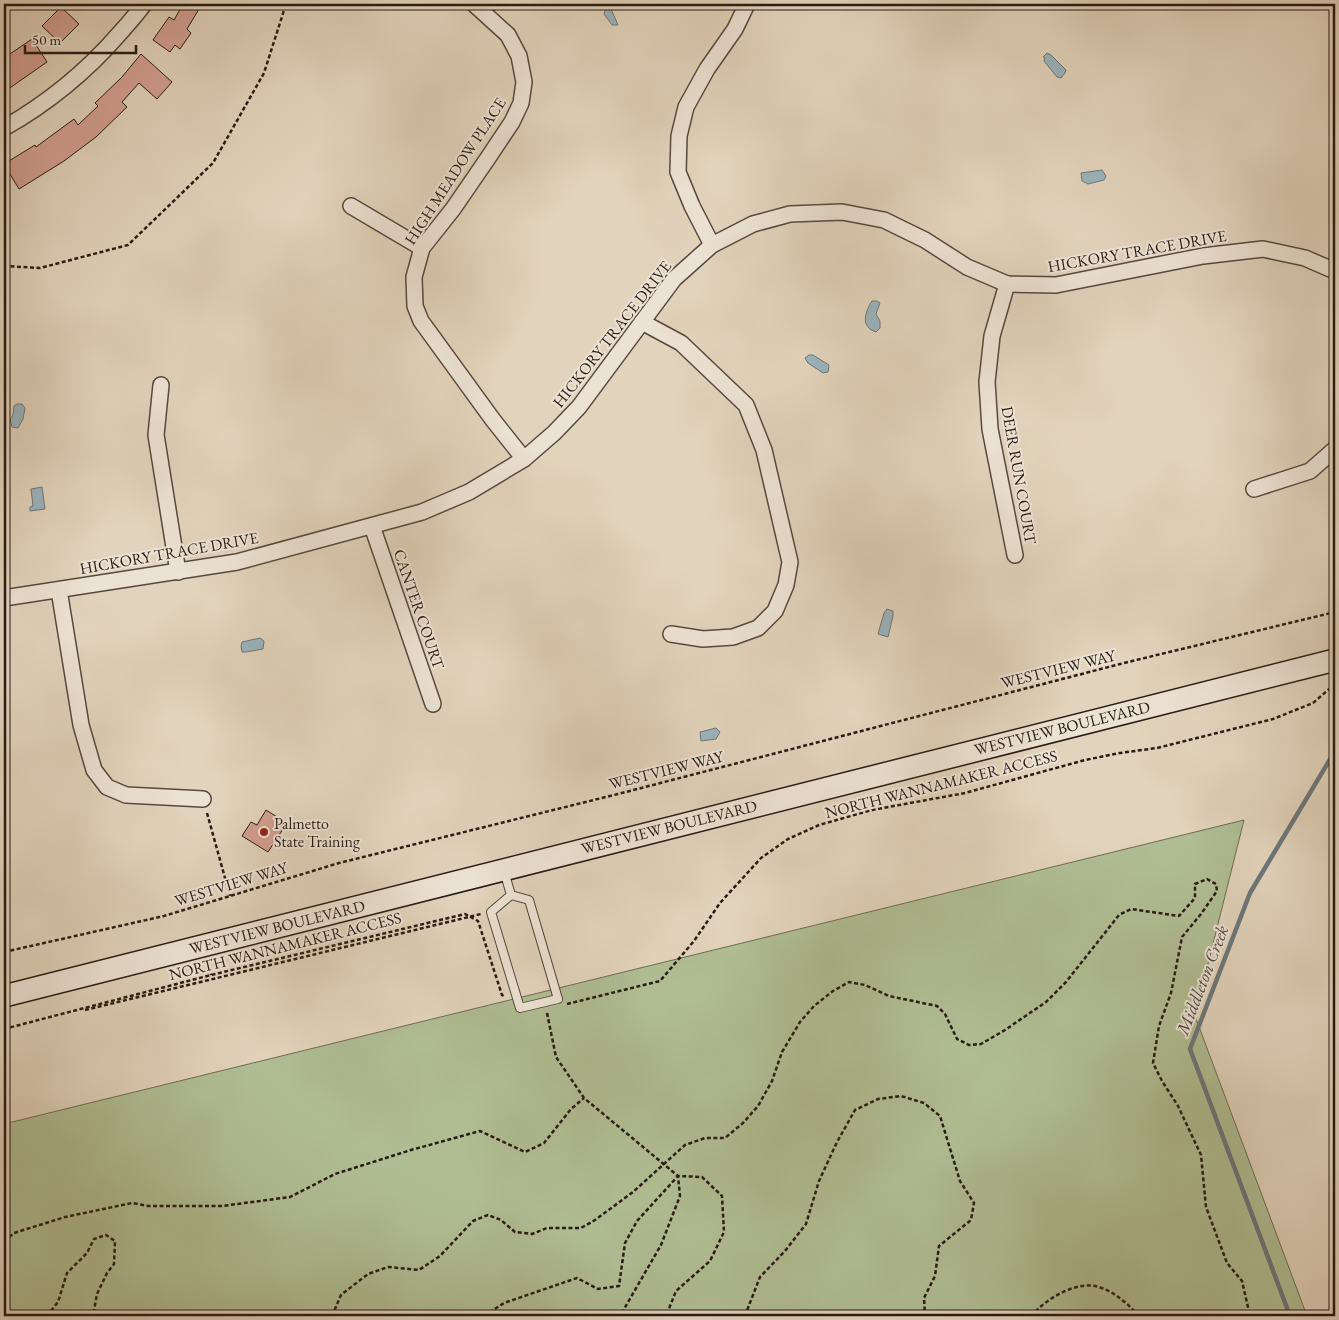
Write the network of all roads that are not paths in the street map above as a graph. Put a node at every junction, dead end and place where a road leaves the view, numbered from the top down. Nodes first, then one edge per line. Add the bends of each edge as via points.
1 (144, 4) edge
2 (474, 4) edge
3 (746, 4) edge
4 (4, 128) edge
5 (351, 206) dead end
6 (712, 245) junction
7 (422, 248) junction
8 (1335, 271) edge
9 (1007, 284) junction
10 (642, 322) junction
11 (161, 386) dead end
12 (1335, 449) edge
13 (524, 458) junction
14 (1254, 490) dead end
15 (372, 526) junction
16 (1015, 555) dead end
17 (178, 572) junction
18 (59, 590) junction
19 (4, 598) edge
20 (670, 634) dead end
21 (1335, 660) edge
22 (433, 704) dead end
23 (203, 799) road end
24 (504, 869) junction
25 (511, 895) junction
26 (4, 996) edge

1 - 4 street via 102,54 71,83 30,114
2 - 7 street, HIGH MEADOW PLACE via 508,35 519,56 524,82 521,103 512,122 453,210
3 - 6 street via 735,29 686,107 679,136 678,172
5 - 7 street
6 - 9 street, HICKORY TRACE DRIVE via 753,224 790,214 842,212 884,220 925,240 966,267
6 - 10 street, HICKORY TRACE DRIVE via 674,279
7 - 13 street, HIGH MEADOW PLACE via 414,277 415,306 420,321
8 - 9 street, HICKORY TRACE DRIVE via 1305,258 1263,249 1203,256 1056,285
9 - 16 street, DEER RUN COURT via 992,336 987,382 990,428
10 - 13 street, HICKORY TRACE DRIVE via 579,407
10 - 20 street via 680,343 746,405 764,450 790,562 786,585 775,611 758,628 734,637 703,639
11 - 17 street via 156,435
12 - 14 street via 1310,471
13 - 15 street, HICKORY TRACE DRIVE via 470,492 422,512
15 - 17 street, HICKORY TRACE DRIVE via 237,562
15 - 22 street, CANTER COURT
17 - 18 street, HICKORY TRACE DRIVE
18 - 19 street, HICKORY TRACE DRIVE
18 - 23 street via 81,725 94,770 106,788 126,795
21 - 24 street, WESTVIEW BOULEVARD
24 - 25 lane
24 - 26 street, WESTVIEW BOULEVARD
25 - 25 lane via 491,912 520,1008 558,999 529,900

